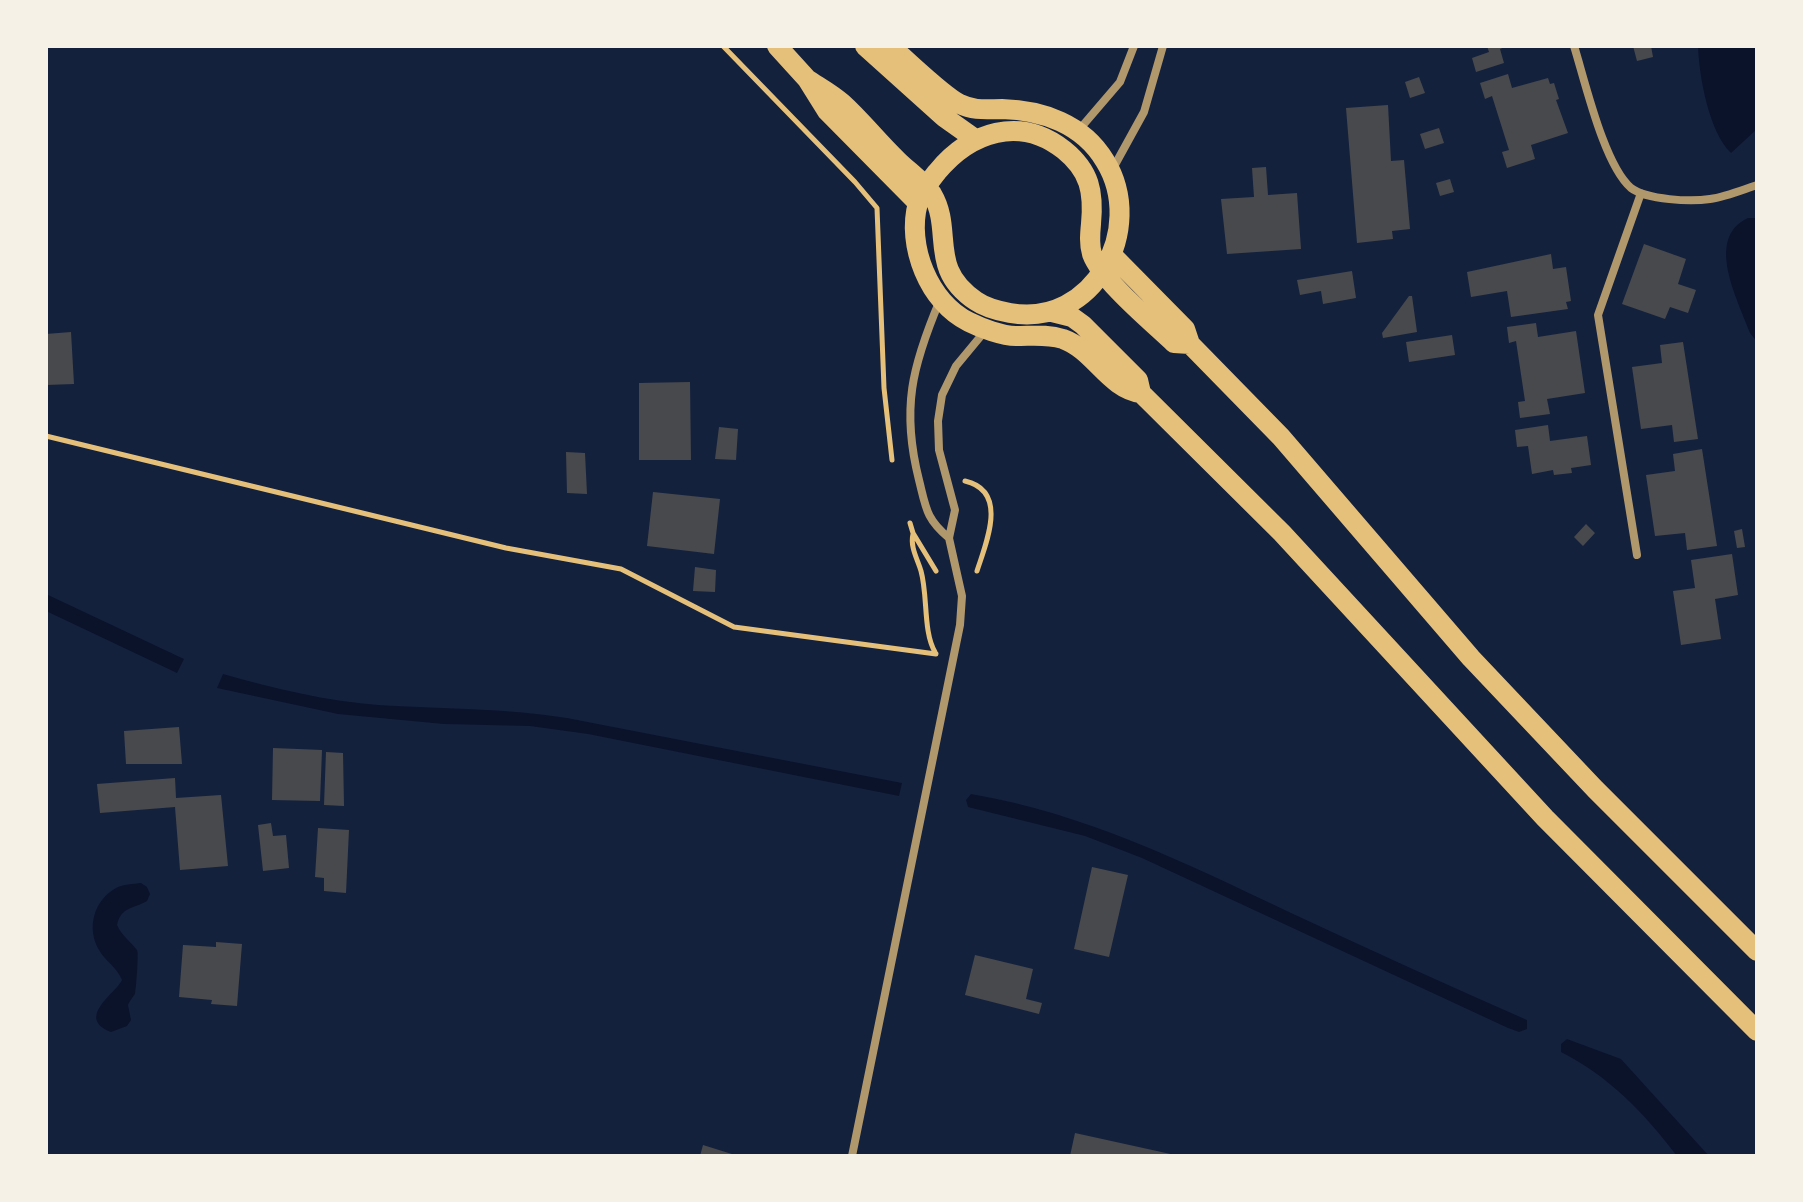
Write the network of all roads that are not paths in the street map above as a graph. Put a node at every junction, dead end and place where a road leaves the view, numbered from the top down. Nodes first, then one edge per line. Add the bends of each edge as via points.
1 (777, 46) edge
2 (865, 46) edge
3 (890, 46) edge
4 (1134, 46) edge
5 (1163, 46) edge
6 (1574, 46) edge
7 (1077, 132) junction
8 (975, 139) junction
9 (1062, 148) junction
10 (1111, 173) junction
11 (1757, 185) edge
12 (1641, 193) junction
13 (922, 195) junction
14 (1108, 264) junction
15 (940, 299) junction
16 (1005, 312) junction
17 (1052, 312) junction
18 (988, 328) junction
19 (1141, 393) junction
20 (949, 538) junction
21 (1637, 555) dead end
22 (1757, 951) edge
23 (1757, 1031) edge
24 (852, 1156) edge

1 - 13 main road via 827,111
2 - 8 main road
3 - 7 main road via 958,104 977,110 1037,111
4 - 7 street via 1120,82
5 - 10 street via 1144,112
6 - 12 street via 1608,152 1617,170
7 - 9 main road
7 - 10 main road
8 - 9 main road via 1022,130
8 - 13 main road via 945,163
9 - 14 main road via 1090,183 1091,252
10 - 14 main road via 1118,231
11 - 12 street via 1710,199
12 - 21 street via 1598,315
13 - 15 main road via 916,243 922,268
13 - 16 main road via 938,206 949,271 980,304
14 - 17 main road via 1072,303
14 - 22 main road via 1174,343 1190,344 1281,437 1471,658
15 - 18 main road via 968,322
15 - 20 street via 923,341 908,416 911,451 931,523
16 - 17 main road
16 - 18 main road
17 - 19 main road via 1083,325 1138,380
18 - 19 main road via 1012,336 1067,340 1126,391
18 - 20 street via 956,366 942,395 939,450 955,510
19 - 23 main road via 1282,533 1545,818
20 - 24 street via 962,596 960,625

